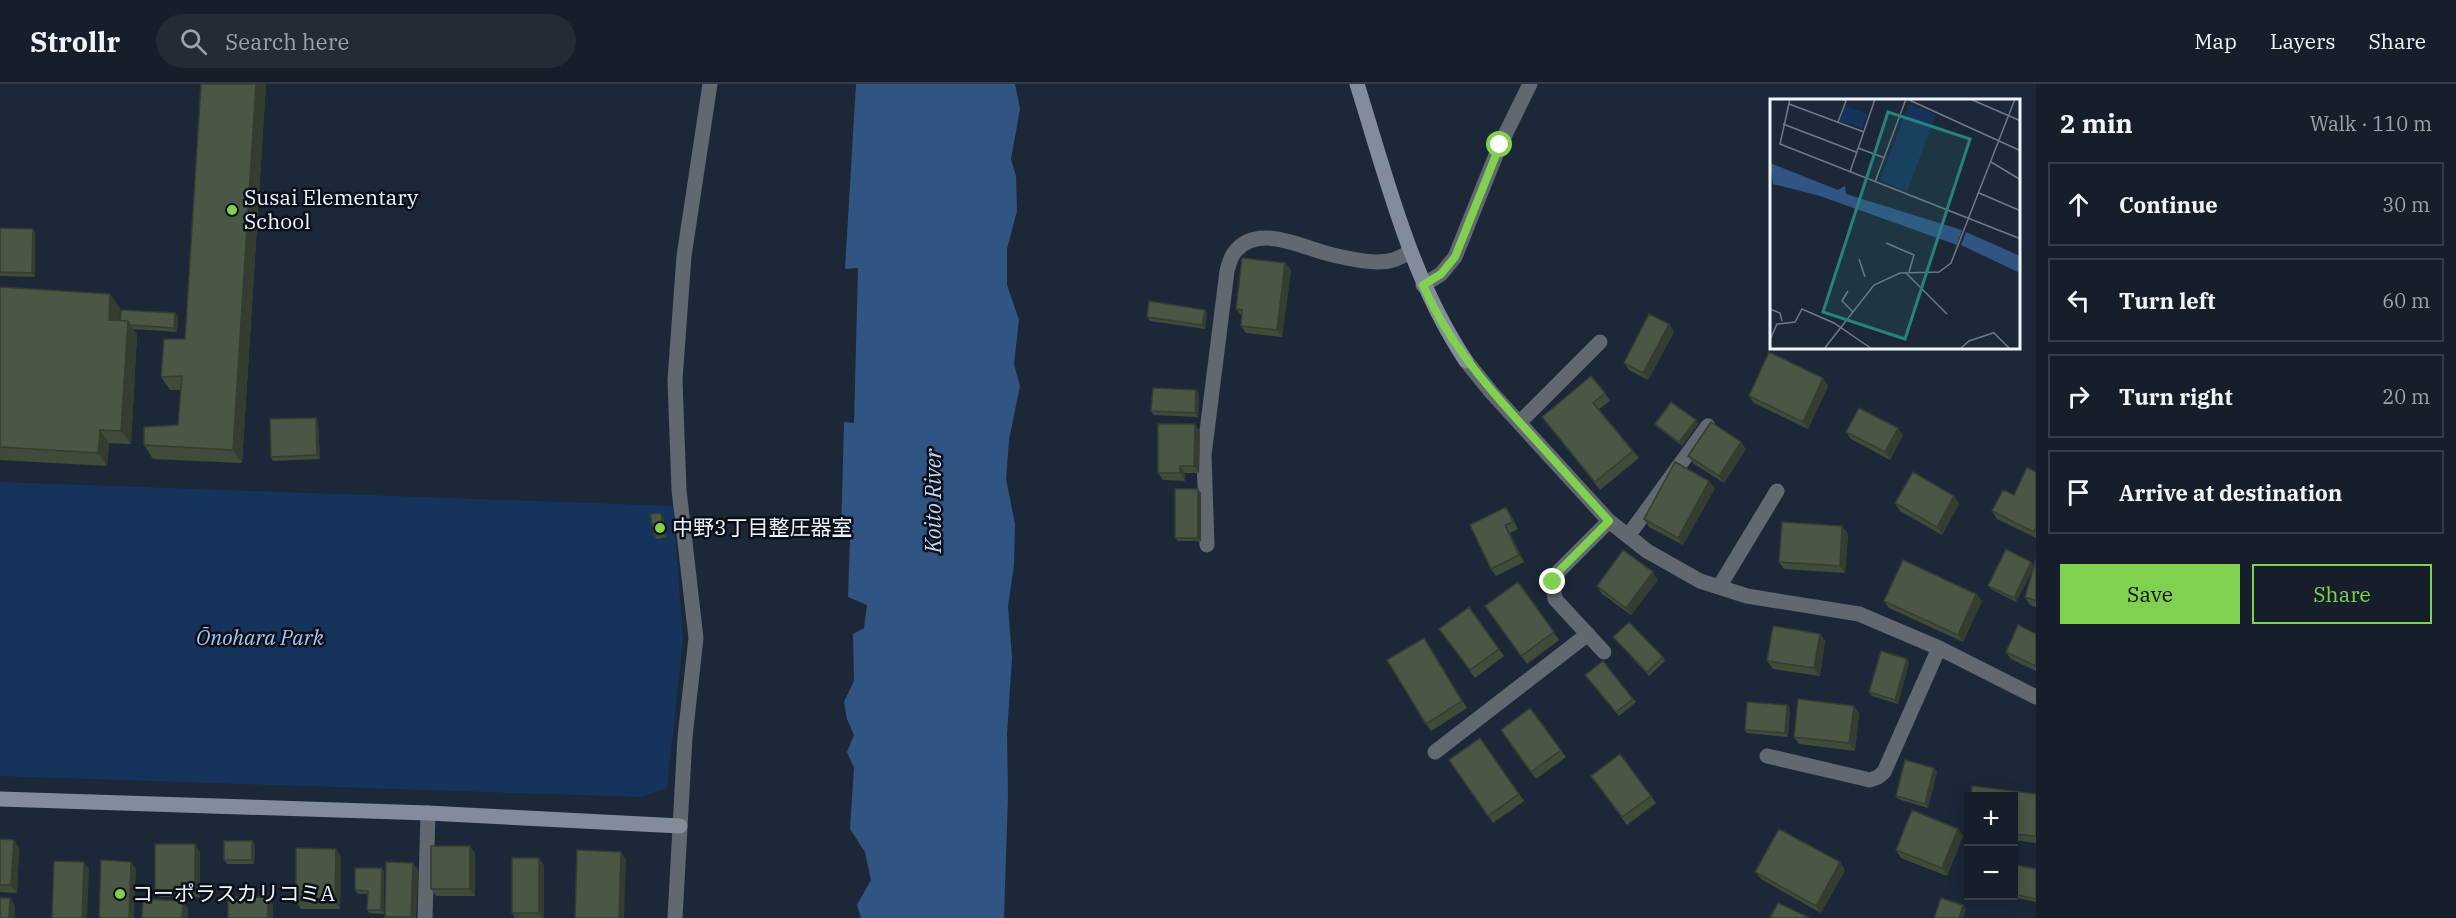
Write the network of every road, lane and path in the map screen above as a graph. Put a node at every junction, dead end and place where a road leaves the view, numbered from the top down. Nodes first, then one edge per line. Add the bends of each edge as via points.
1 (710, 84) edge
2 (1357, 84) edge
3 (1530, 84) edge
4 (1410, 252) junction
5 (1423, 285) junction
6 (1600, 342) dead end
7 (1520, 422) junction
8 (1708, 426) edge
9 (1777, 491) dead end
10 (1609, 521) junction
11 (1628, 536) junction
12 (1208, 545) dead end
13 (1719, 587) junction
14 (1588, 634) junction
15 (1939, 648) junction
16 (1604, 652) dead end
17 (2036, 698) edge
18 (1435, 752) dead end
19 (1767, 756) dead end
20 (0, 799) edge
21 (428, 813) junction
22 (680, 826) junction
23 (425, 918) edge
24 (675, 918) edge

1 - 22 street via 684,256 675,380 679,490 696,638
2 - 4 street
3 - 5 street via 1500,145 1455,257 1441,274
4 - 5 street
4 - 12 street via 1392,261 1370,260 1333,255 1276,238 1245,243 1233,254 1227,271 1204,455
5 - 7 street via 1466,361
6 - 7 street
7 - 10 street
8 - 11 street
9 - 13 street
10 - 11 street
10 - 14 street via 1557,573 1553,582 1555,599
11 - 13 street via 1700,581
13 - 15 street via 1747,596 1859,614
14 - 16 street
14 - 18 street
15 - 17 street
15 - 19 street via 1884,772 1878,777 1870,780
20 - 21 street
21 - 22 street
21 - 23 street
22 - 24 street

